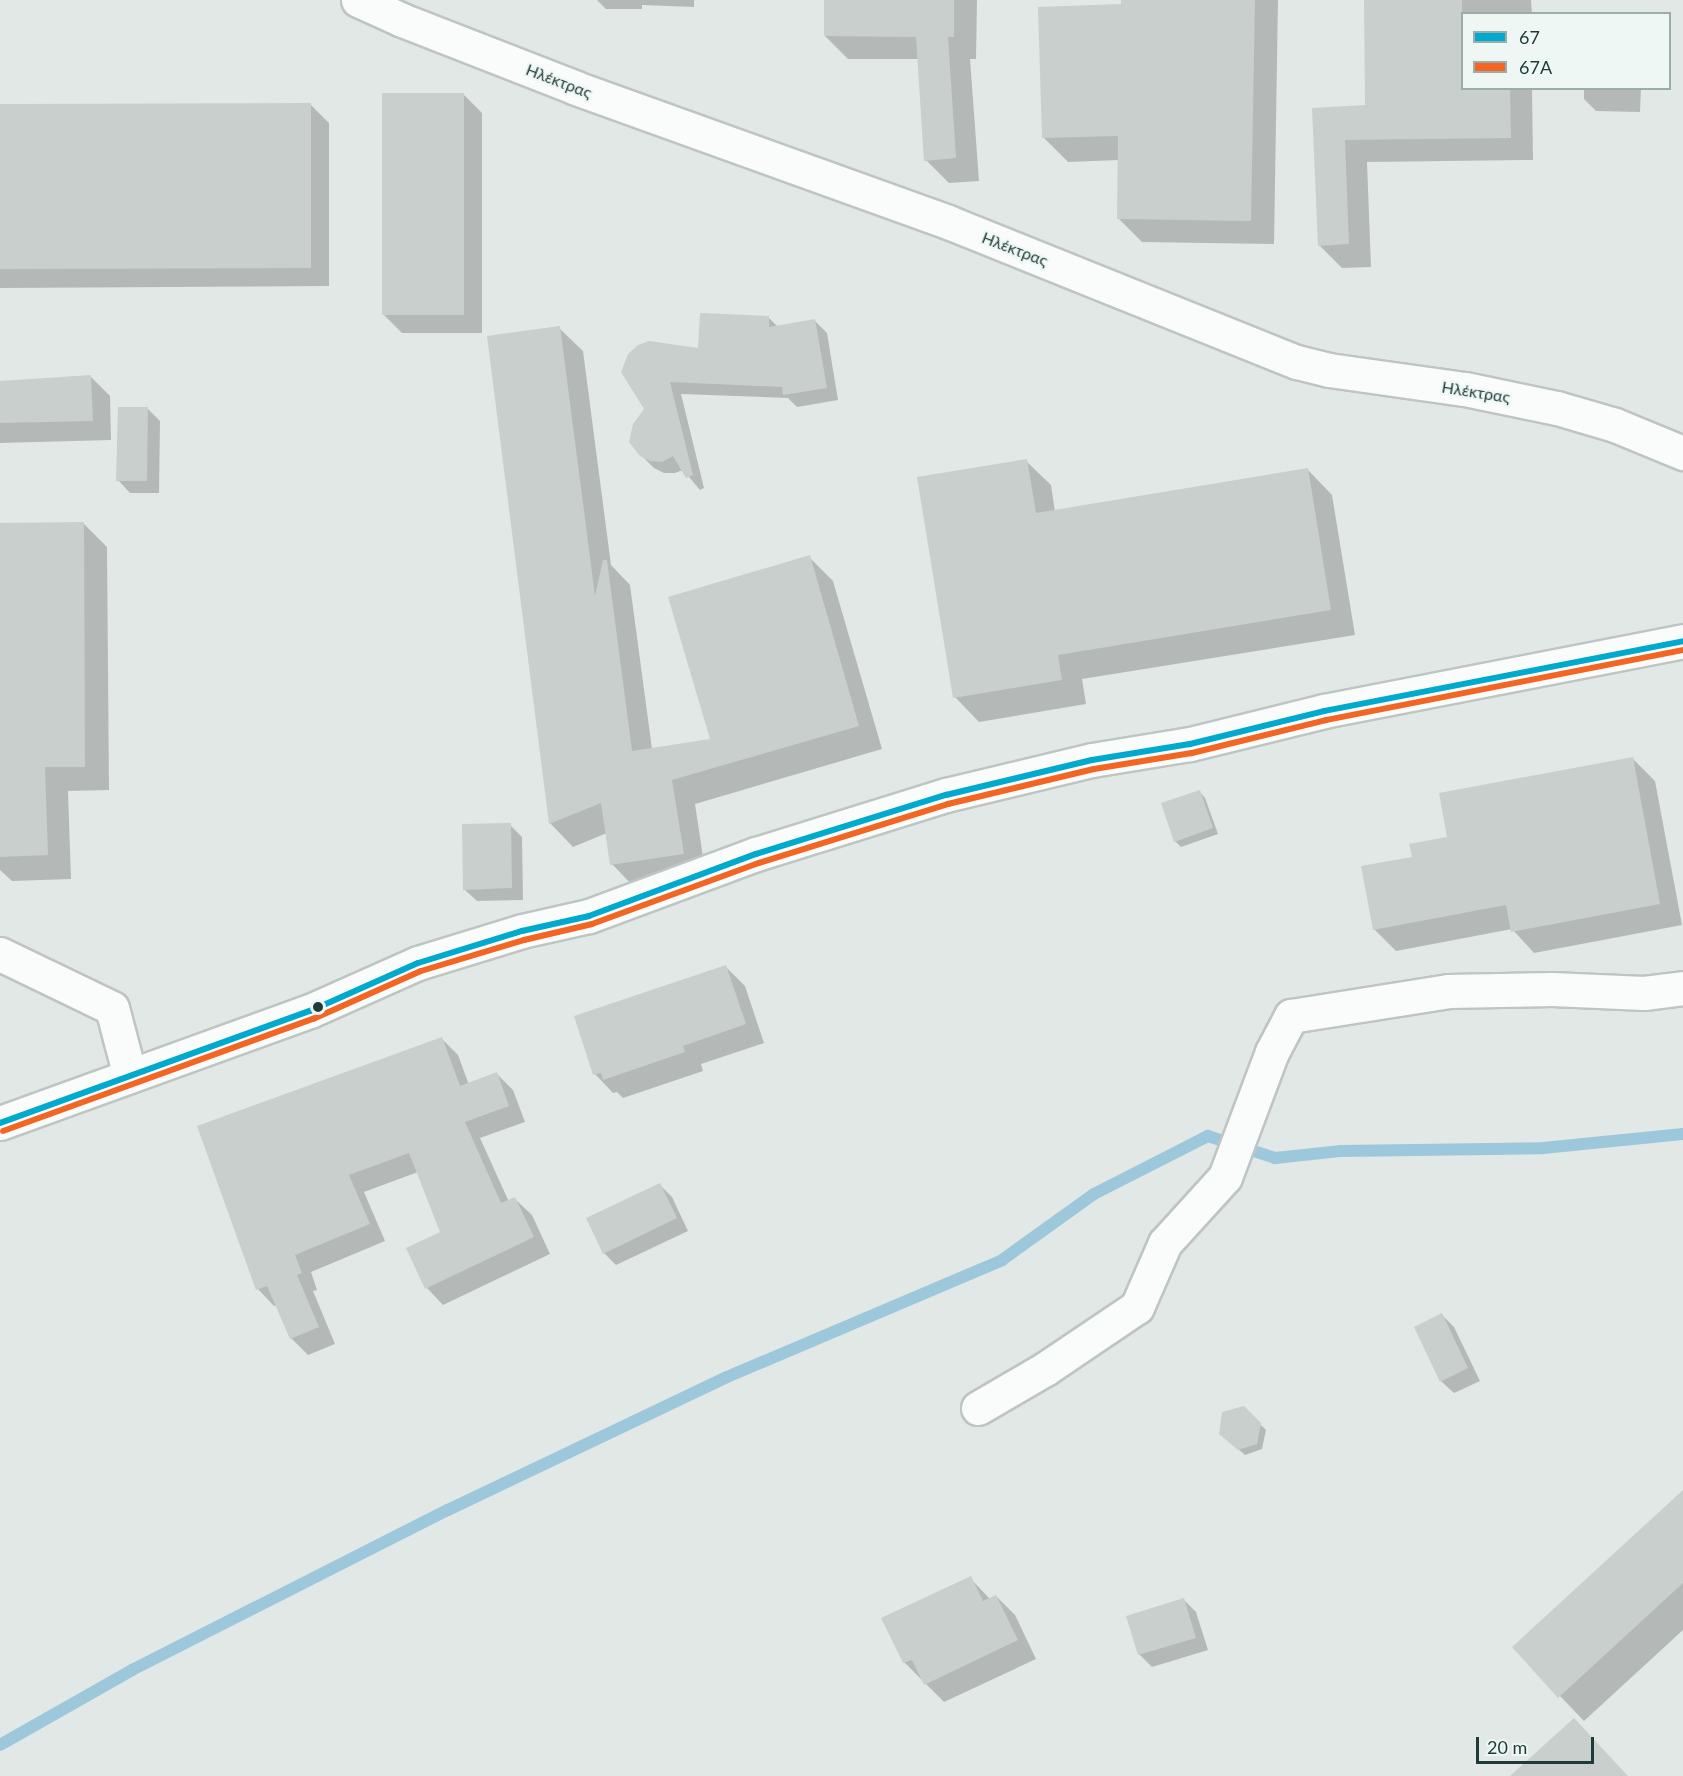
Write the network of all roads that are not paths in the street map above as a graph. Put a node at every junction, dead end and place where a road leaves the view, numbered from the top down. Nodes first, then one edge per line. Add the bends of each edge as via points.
1 (358, 0) edge
2 (1683, 453) edge
3 (1683, 641) edge
4 (0, 954) edge
5 (1683, 988) edge
6 (130, 1076) junction
7 (0, 1123) edge
8 (978, 1408) dead end

1 - 2 street, Ηλέκτρας via 576,88 948,222 1297,362 1548,405 1615,425
3 - 6 street via 1314,713 1190,744 1092,760 946,795 756,854 589,916 522,931 418,963 310,1011
4 - 6 street via 112,1008
5 - 8 street via 1644,993 1552,989 1448,991 1291,1016 1272,1052 1225,1177 1165,1243 1137,1307 1045,1369
6 - 7 street

